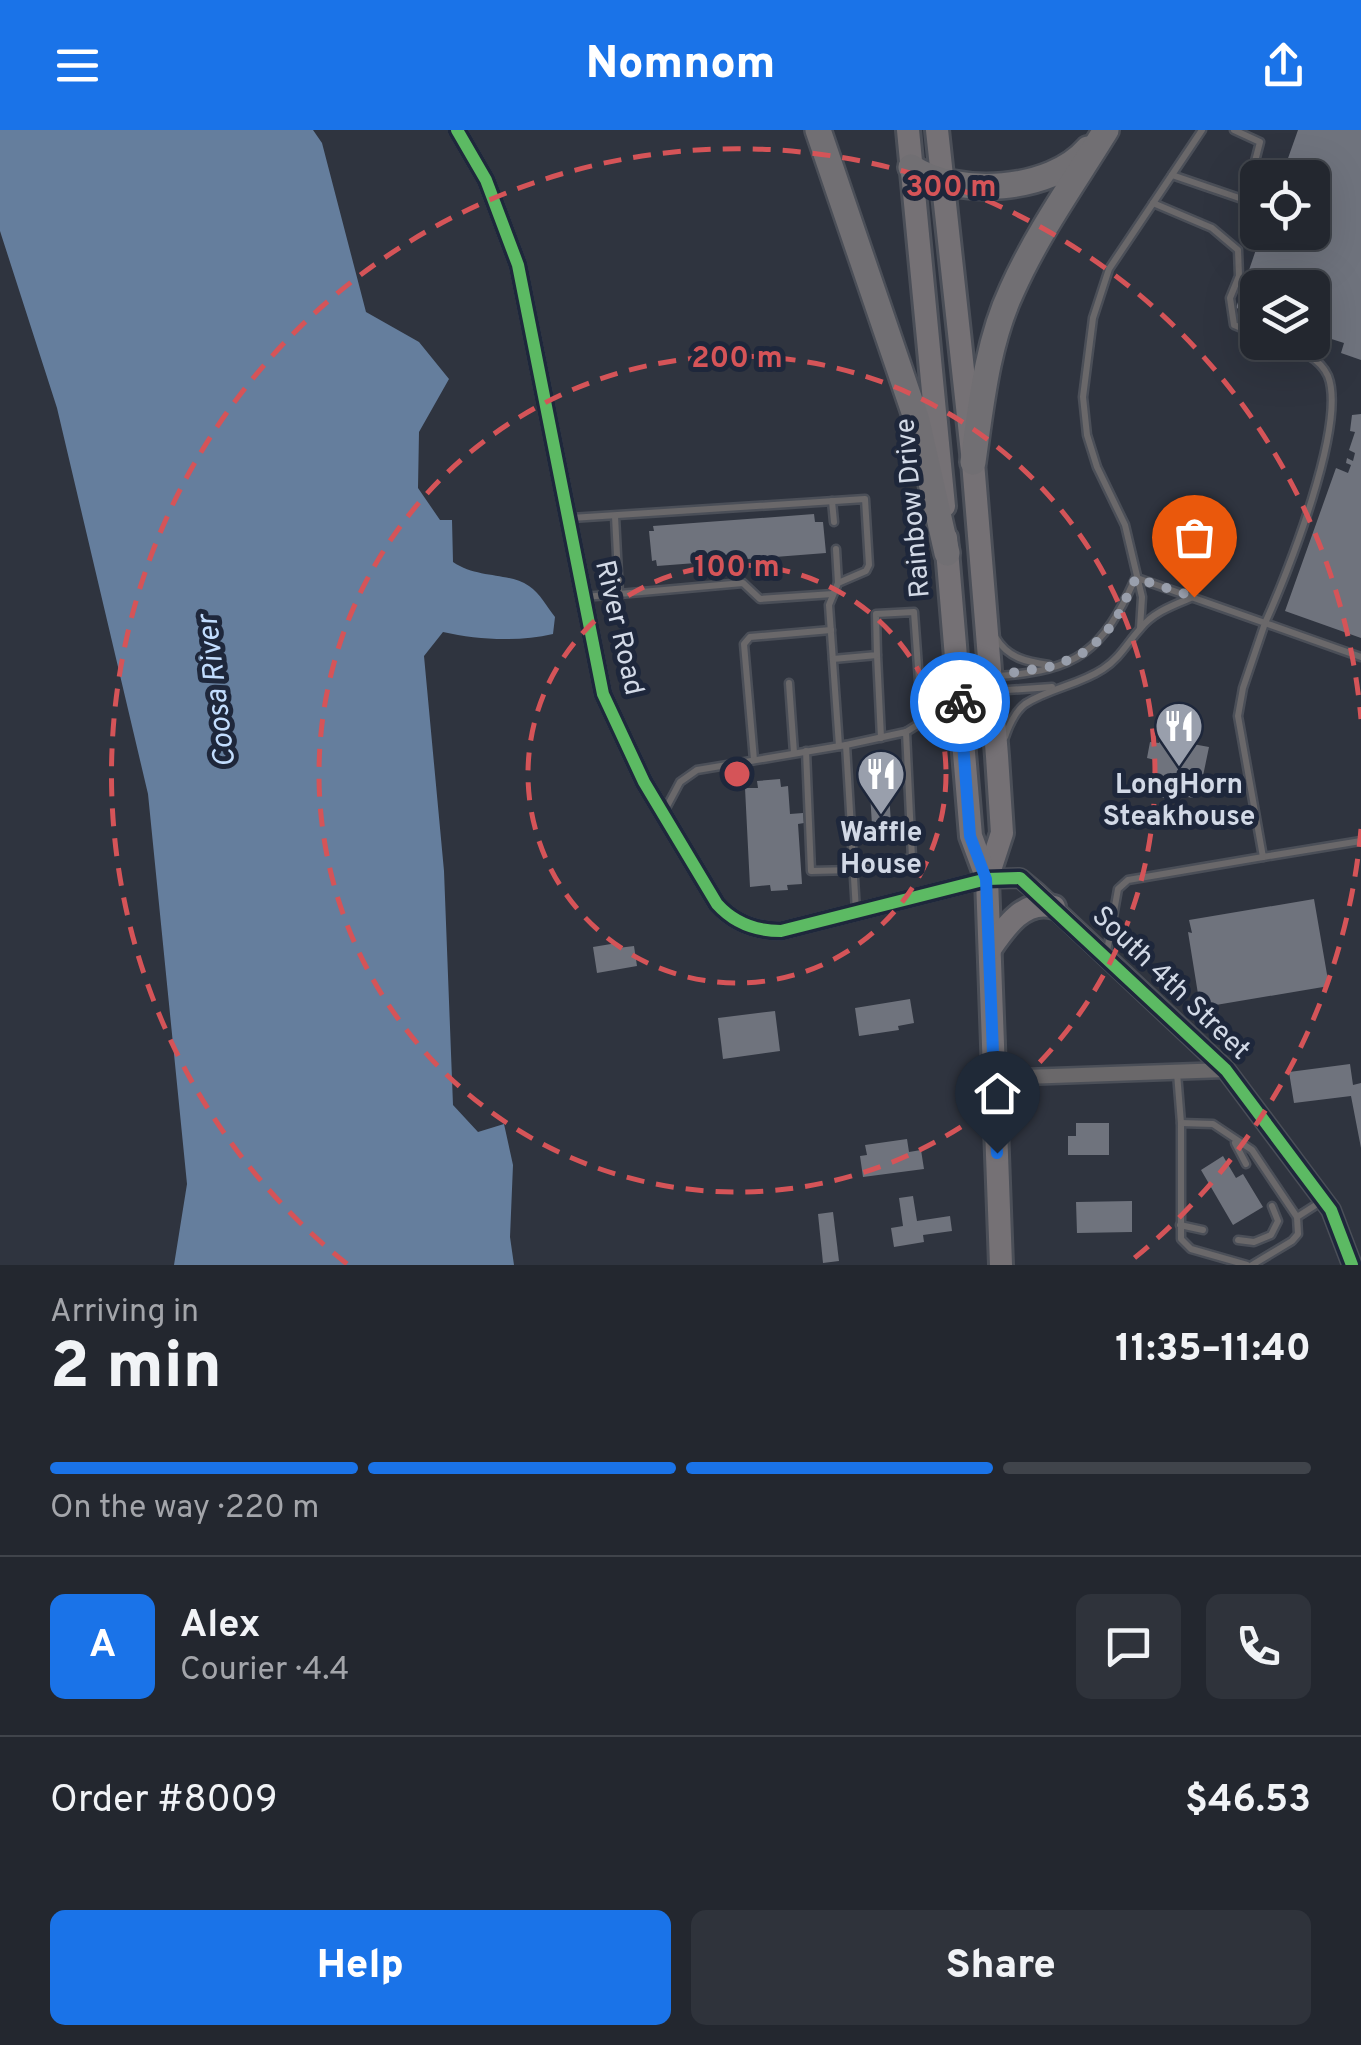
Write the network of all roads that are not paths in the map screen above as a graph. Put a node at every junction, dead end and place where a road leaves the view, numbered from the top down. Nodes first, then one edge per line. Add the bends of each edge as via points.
1 (457, 130) edge
2 (818, 130) edge
3 (908, 130) edge
4 (937, 130) edge
5 (1105, 130) edge
6 (1202, 130) edge
7 (1234, 130) edge
8 (912, 167) junction
9 (1172, 175) junction
10 (943, 183) junction
11 (1153, 203) junction
12 (1240, 328) edge
13 (1314, 360) edge
14 (972, 462) junction
15 (832, 501) junction
16 (614, 516) junction
17 (568, 519) junction
18 (834, 522) dead end
19 (836, 549) dead end
20 (948, 553) junction
21 (1136, 578) junction
22 (838, 583) junction
23 (619, 594) junction
24 (833, 594) junction
25 (584, 597) junction
26 (1194, 597) junction
27 (986, 614) junction
28 (1265, 623) junction
29 (1140, 628) junction
30 (831, 630) junction
31 (877, 655) junction
32 (1361, 657) edge
33 (833, 659) junction
34 (1055, 666) junction
35 (789, 683) dead end
36 (992, 684) junction
37 (1057, 687) junction
38 (958, 689) junction
39 (906, 732) junction
40 (882, 738) junction
41 (843, 746) junction
42 (806, 751) junction
43 (794, 753) junction
44 (997, 756) junction
45 (754, 760) junction
46 (663, 814) junction
47 (1361, 841) edge
48 (1263, 857) junction
49 (854, 870) junction
50 (986, 879) junction
51 (1054, 907) junction
52 (856, 912) junction
53 (990, 948) junction
54 (1106, 957) junction
55 (1226, 1070) junction
56 (1176, 1072) junction
57 (995, 1078) junction
58 (1181, 1123) junction
59 (1234, 1141) junction
60 (1246, 1164) dead end
61 (1324, 1200) junction
62 (1272, 1206) dead end
63 (1297, 1217) junction
64 (1180, 1225) junction
65 (1203, 1230) dead end
66 (1238, 1240) dead end
67 (1001, 1265) edge
68 (1247, 1265) edge
69 (1352, 1265) edge

1 - 17 street, River Road via 486,180 518,264
2 - 20 highway via 917,421
3 - 8 main road, Rainbow Drive
4 - 10 main road, Rainbow Drive
5 - 10 highway via 1082,156 1030,180 982,187
5 - 14 highway via 1010,292 987,369
6 - 9 lane
7 - 9 lane via 1260,142 1245,200
8 - 10 highway
8 - 20 main road, Rainbow Drive
9 - 11 lane
10 - 14 main road, Rainbow Drive
11 - 12 lane via 1212,228 1238,250 1239,276 1230,298
11 - 21 lane via 1109,269 1093,318 1083,397 1087,435 1125,524
13 - 28 lane via 1327,375 1331,409 1311,496
14 - 27 main road, Rainbow Drive
15 - 16 lane
15 - 18 lane
15 - 22 lane via 865,499 869,565
16 - 17 lane
16 - 23 lane
17 - 25 street, River Road
19 - 22 lane
20 - 38 main road, Rainbow Drive
21 - 26 lane
21 - 29 lane
21 - 34 lane via 1108,633
22 - 24 lane
23 - 24 lane via 744,583 760,599
23 - 25 lane
24 - 30 lane
25 - 46 street, River Road via 603,694
26 - 28 lane
26 - 29 lane
27 - 34 lane via 1012,656
27 - 36 main road, Rainbow Drive
28 - 32 lane
28 - 48 lane via 1238,716
29 - 37 lane via 1101,670
30 - 33 lane
30 - 45 lane via 750,637 744,644
31 - 33 lane
31 - 39 lane via 876,614 914,612 922,722
31 - 40 lane
33 - 41 lane
34 - 36 lane
35 - 43 lane
36 - 37 lane
36 - 38 lane
36 - 38 lane
36 - 44 main road, Rainbow Drive
37 - 44 lane via 1021,706
38 - 50 main road, Rainbow Drive via 970,836
39 - 40 lane
39 - 49 lane via 912,858
40 - 41 lane
41 - 42 lane
41 - 49 lane
42 - 43 lane
42 - 49 lane via 811,871
43 - 45 lane
44 - 50 main road, Rainbow Drive via 1002,833
45 - 46 lane via 697,770 680,782
46 - 52 street, River Road via 716,904 740,923 782,931
47 - 48 lane
48 - 54 lane via 1128,880 1118,889
49 - 52 lane
50 - 51 street, South 4th Street via 1020,878
50 - 52 street, River Road
50 - 53 main road, Rainbow Drive
51 - 53 main road via 1025,910
51 - 54 street, South 4th Street
53 - 57 main road, Rainbow Drive
54 - 55 street, South 4th Street
55 - 56 street
55 - 61 street, South 4th Street
56 - 57 street
56 - 58 lane
57 - 67 main road, Rainbow Drive
58 - 59 lane via 1214,1124
58 - 64 lane
59 - 60 lane
59 - 63 lane via 1252,1150
61 - 63 lane
61 - 69 street, South 4th Street
62 - 66 lane via 1278,1221 1271,1235
63 - 68 lane via 1292,1241
64 - 65 lane
64 - 68 lane via 1184,1245

